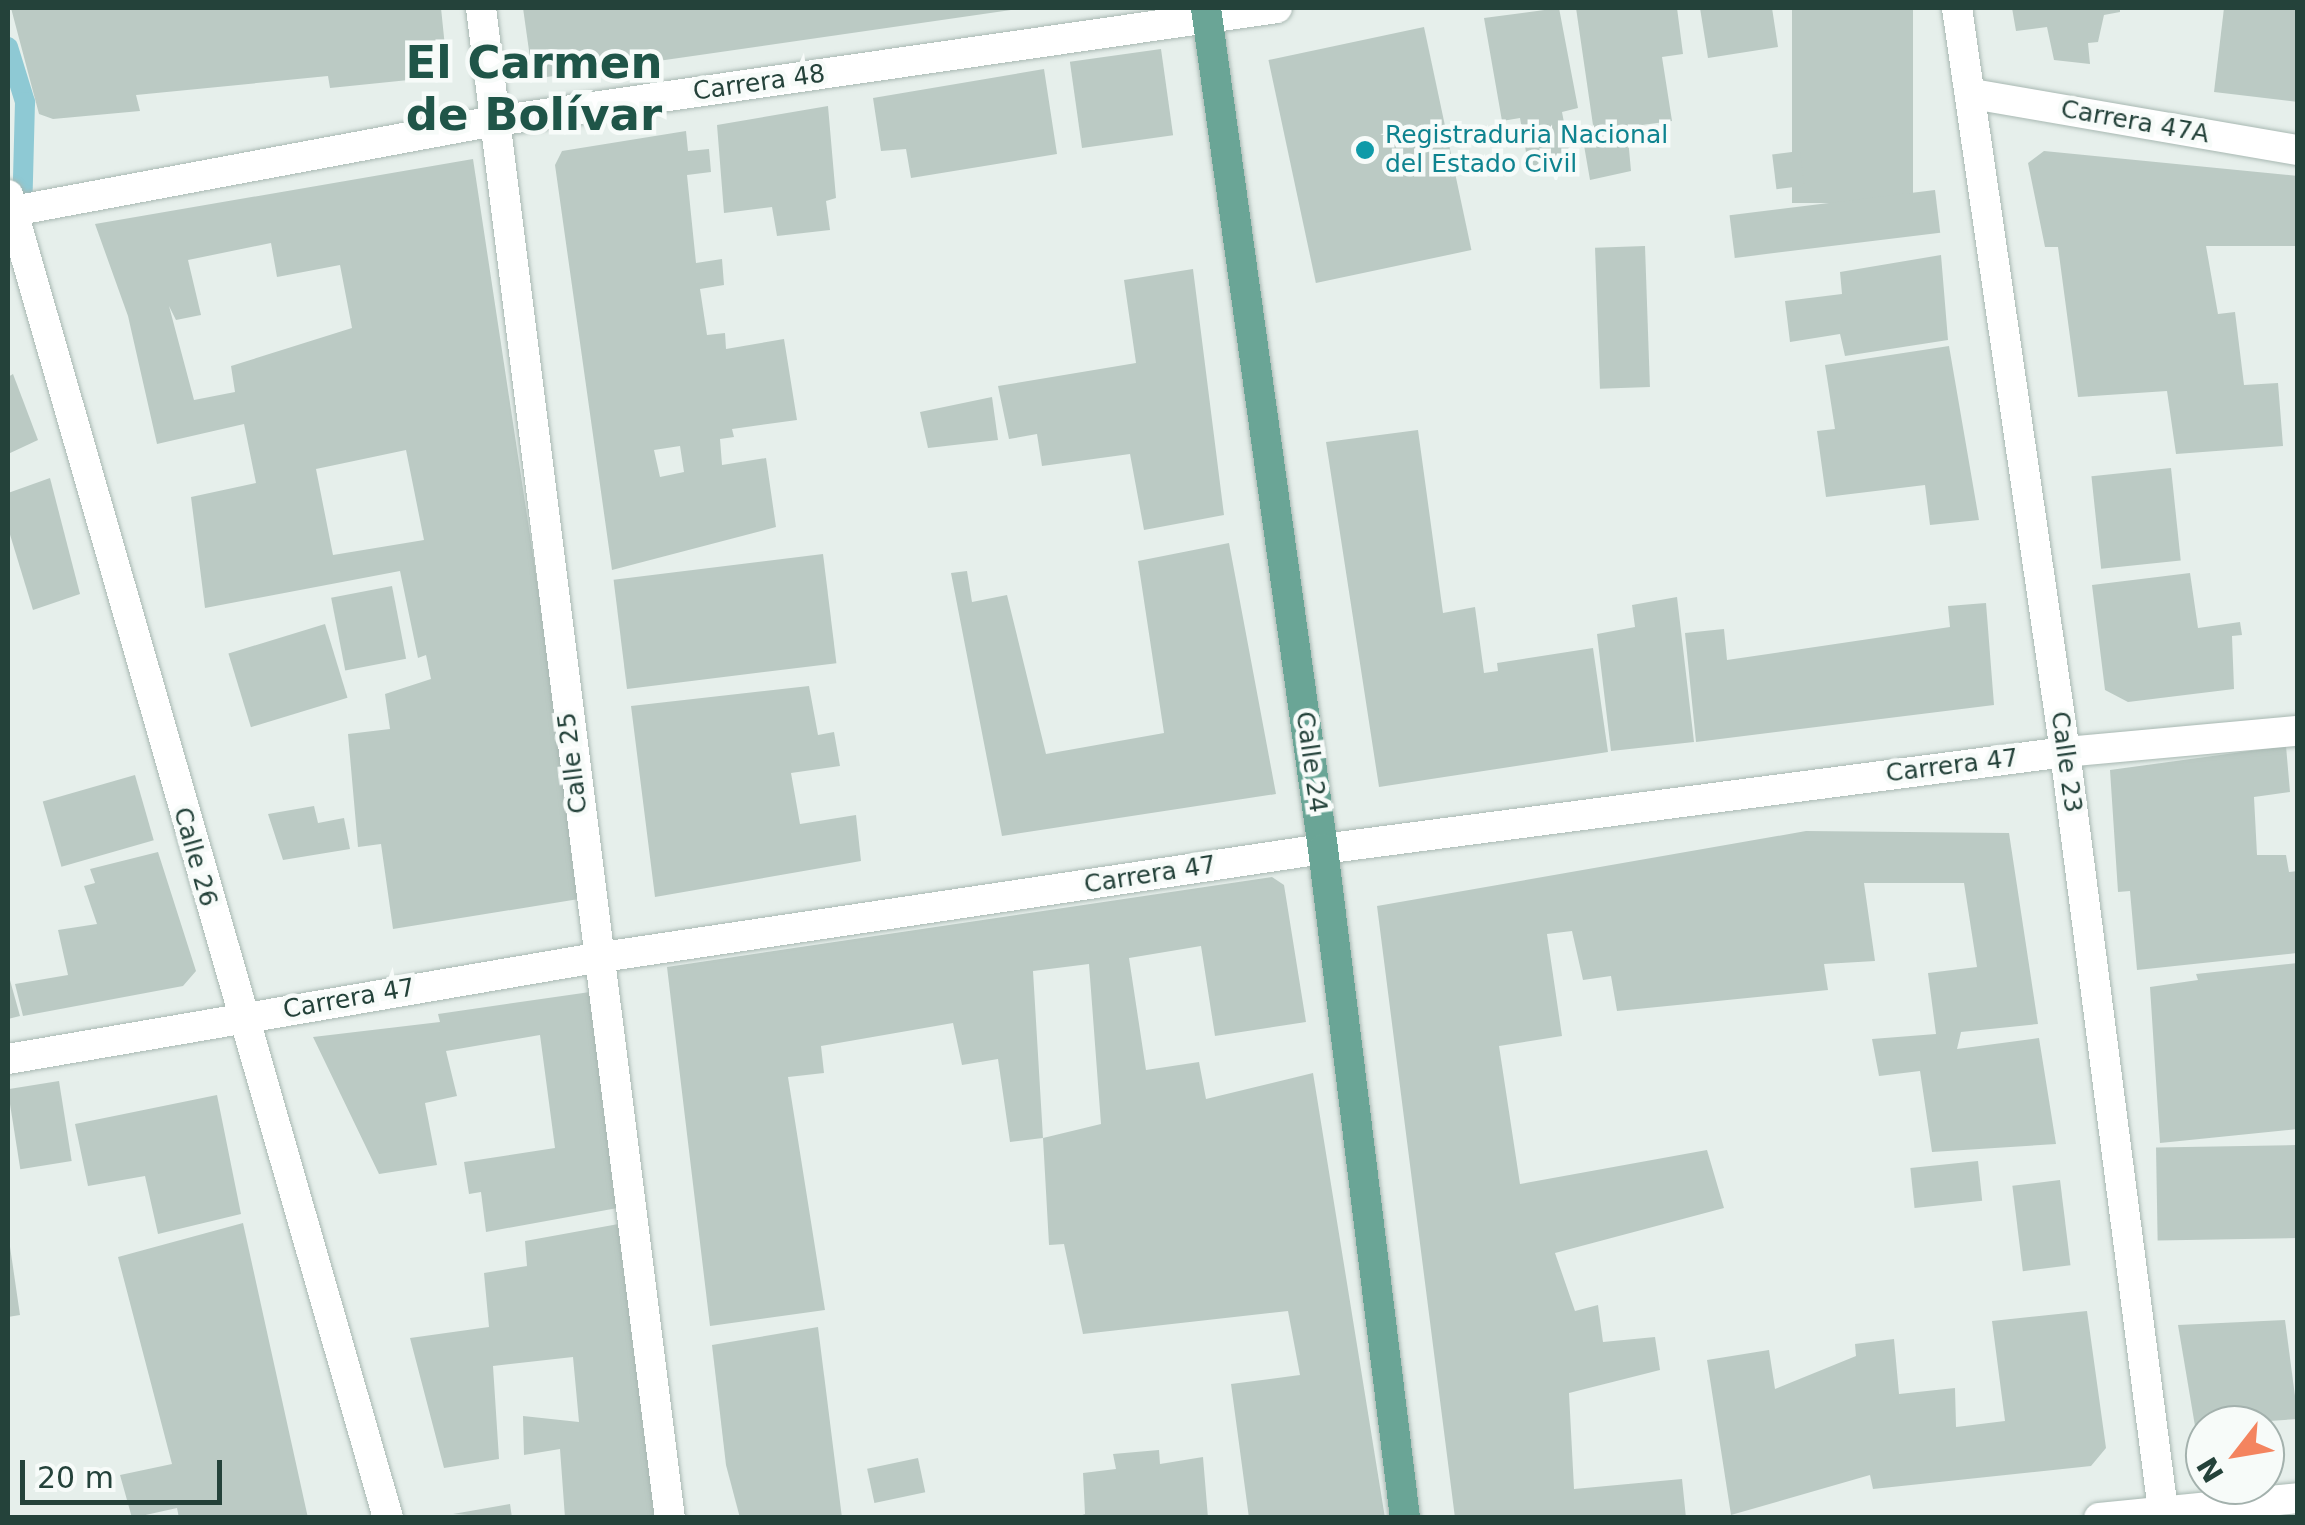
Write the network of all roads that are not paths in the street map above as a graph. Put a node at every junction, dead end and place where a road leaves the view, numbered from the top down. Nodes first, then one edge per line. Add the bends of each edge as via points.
1 (481, 8) edge
2 (1276, 8) edge
3 (1958, 8) edge
4 (1206, 14) edge
5 (1973, 94) junction
6 (496, 121) junction
7 (2298, 150) edge
8 (9, 206) edge
9 (2298, 732) edge
10 (2065, 752) junction
11 (1323, 849) junction
12 (596, 958) junction
13 (241, 1018) junction
14 (8, 1059) edge
15 (2298, 1498) edge
16 (2163, 1514) edge
17 (388, 1518) edge
18 (670, 1518) edge
19 (1405, 1518) edge
20 (2098, 1518) edge

1 - 6 street, Calle 25
2 - 4 street, Carrera 48
3 - 5 street, Calle 23
4 - 6 street, Carrera 48
4 - 11 main road, Calle 24
5 - 7 street, Carrera 47A
5 - 10 street, Calle 23
6 - 8 street, Carrera 48
6 - 12 street, Calle 25
8 - 13 street, Calle 26
9 - 10 street, Carrera 47
10 - 11 street, Carrera 47
10 - 16 street, Calle 23
11 - 12 street, Carrera 47
11 - 19 main road, Calle 24
12 - 13 street, Carrera 47
12 - 18 street, Calle 25
13 - 14 street, Carrera 47
13 - 17 street, Calle 26
15 - 16 street
16 - 20 street

